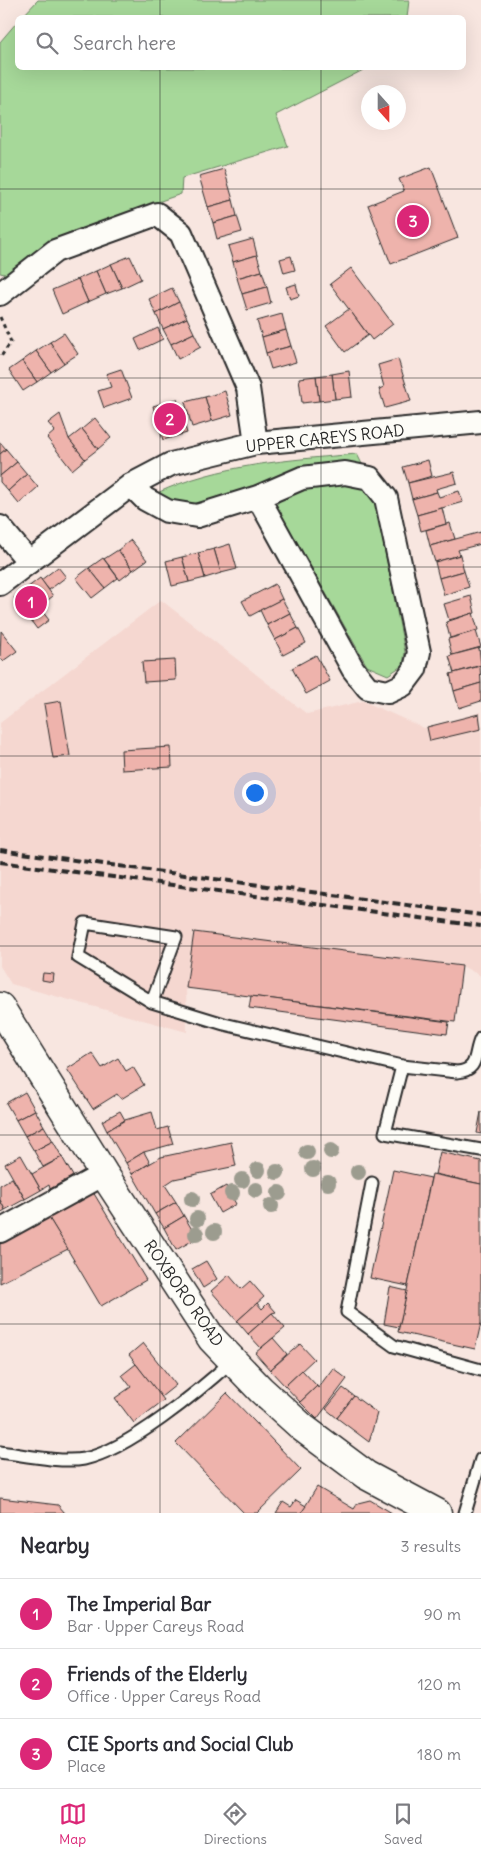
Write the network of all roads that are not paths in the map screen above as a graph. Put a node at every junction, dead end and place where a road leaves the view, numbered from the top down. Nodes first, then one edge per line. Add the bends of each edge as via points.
1 (0, 294) edge
2 (481, 422) edge
3 (256, 443) junction
4 (131, 485) junction
5 (258, 497) junction
6 (0, 527) edge
7 (29, 562) junction
8 (0, 584) edge
9 (152, 1002) junction
10 (4, 1021) edge
11 (481, 1038) edge
12 (402, 1066) junction
13 (481, 1150) edge
14 (104, 1174) junction
15 (372, 1183) dead end
16 (0, 1231) edge
17 (233, 1360) junction
18 (481, 1370) edge
19 (0, 1452) edge
20 (481, 1459) edge
21 (436, 1513) edge
22 (464, 1513) edge

1 - 3 street via 55,251 157,214 181,233 248,388
2 - 3 street, UPPER CAREYS ROAD
3 - 4 street, UPPER CAREYS ROAD via 171,464
4 - 5 street via 145,499 167,511 197,516
4 - 7 street, UPPER CAREYS ROAD
5 - 5 street via 302,478 345,473 370,478 386,498 419,652 416,669 403,685 388,692 368,688 353,669
6 - 7 street
7 - 8 street, UPPER CAREYS ROAD
9 - 9 lane via 176,937 85,923 78,957
9 - 12 lane via 224,1024
10 - 14 main road, ROXBORO ROAD
11 - 12 lane via 475,1060 466,1072
12 - 13 lane via 385,1133
14 - 16 street
14 - 17 main road, ROXBORO ROAD via 212,1339
15 - 18 lane via 347,1312 394,1346
17 - 19 lane via 200,1389 125,1442 98,1455 82,1459
17 - 21 main road, ROXBORO ROAD via 304,1428 366,1475
20 - 22 lane

